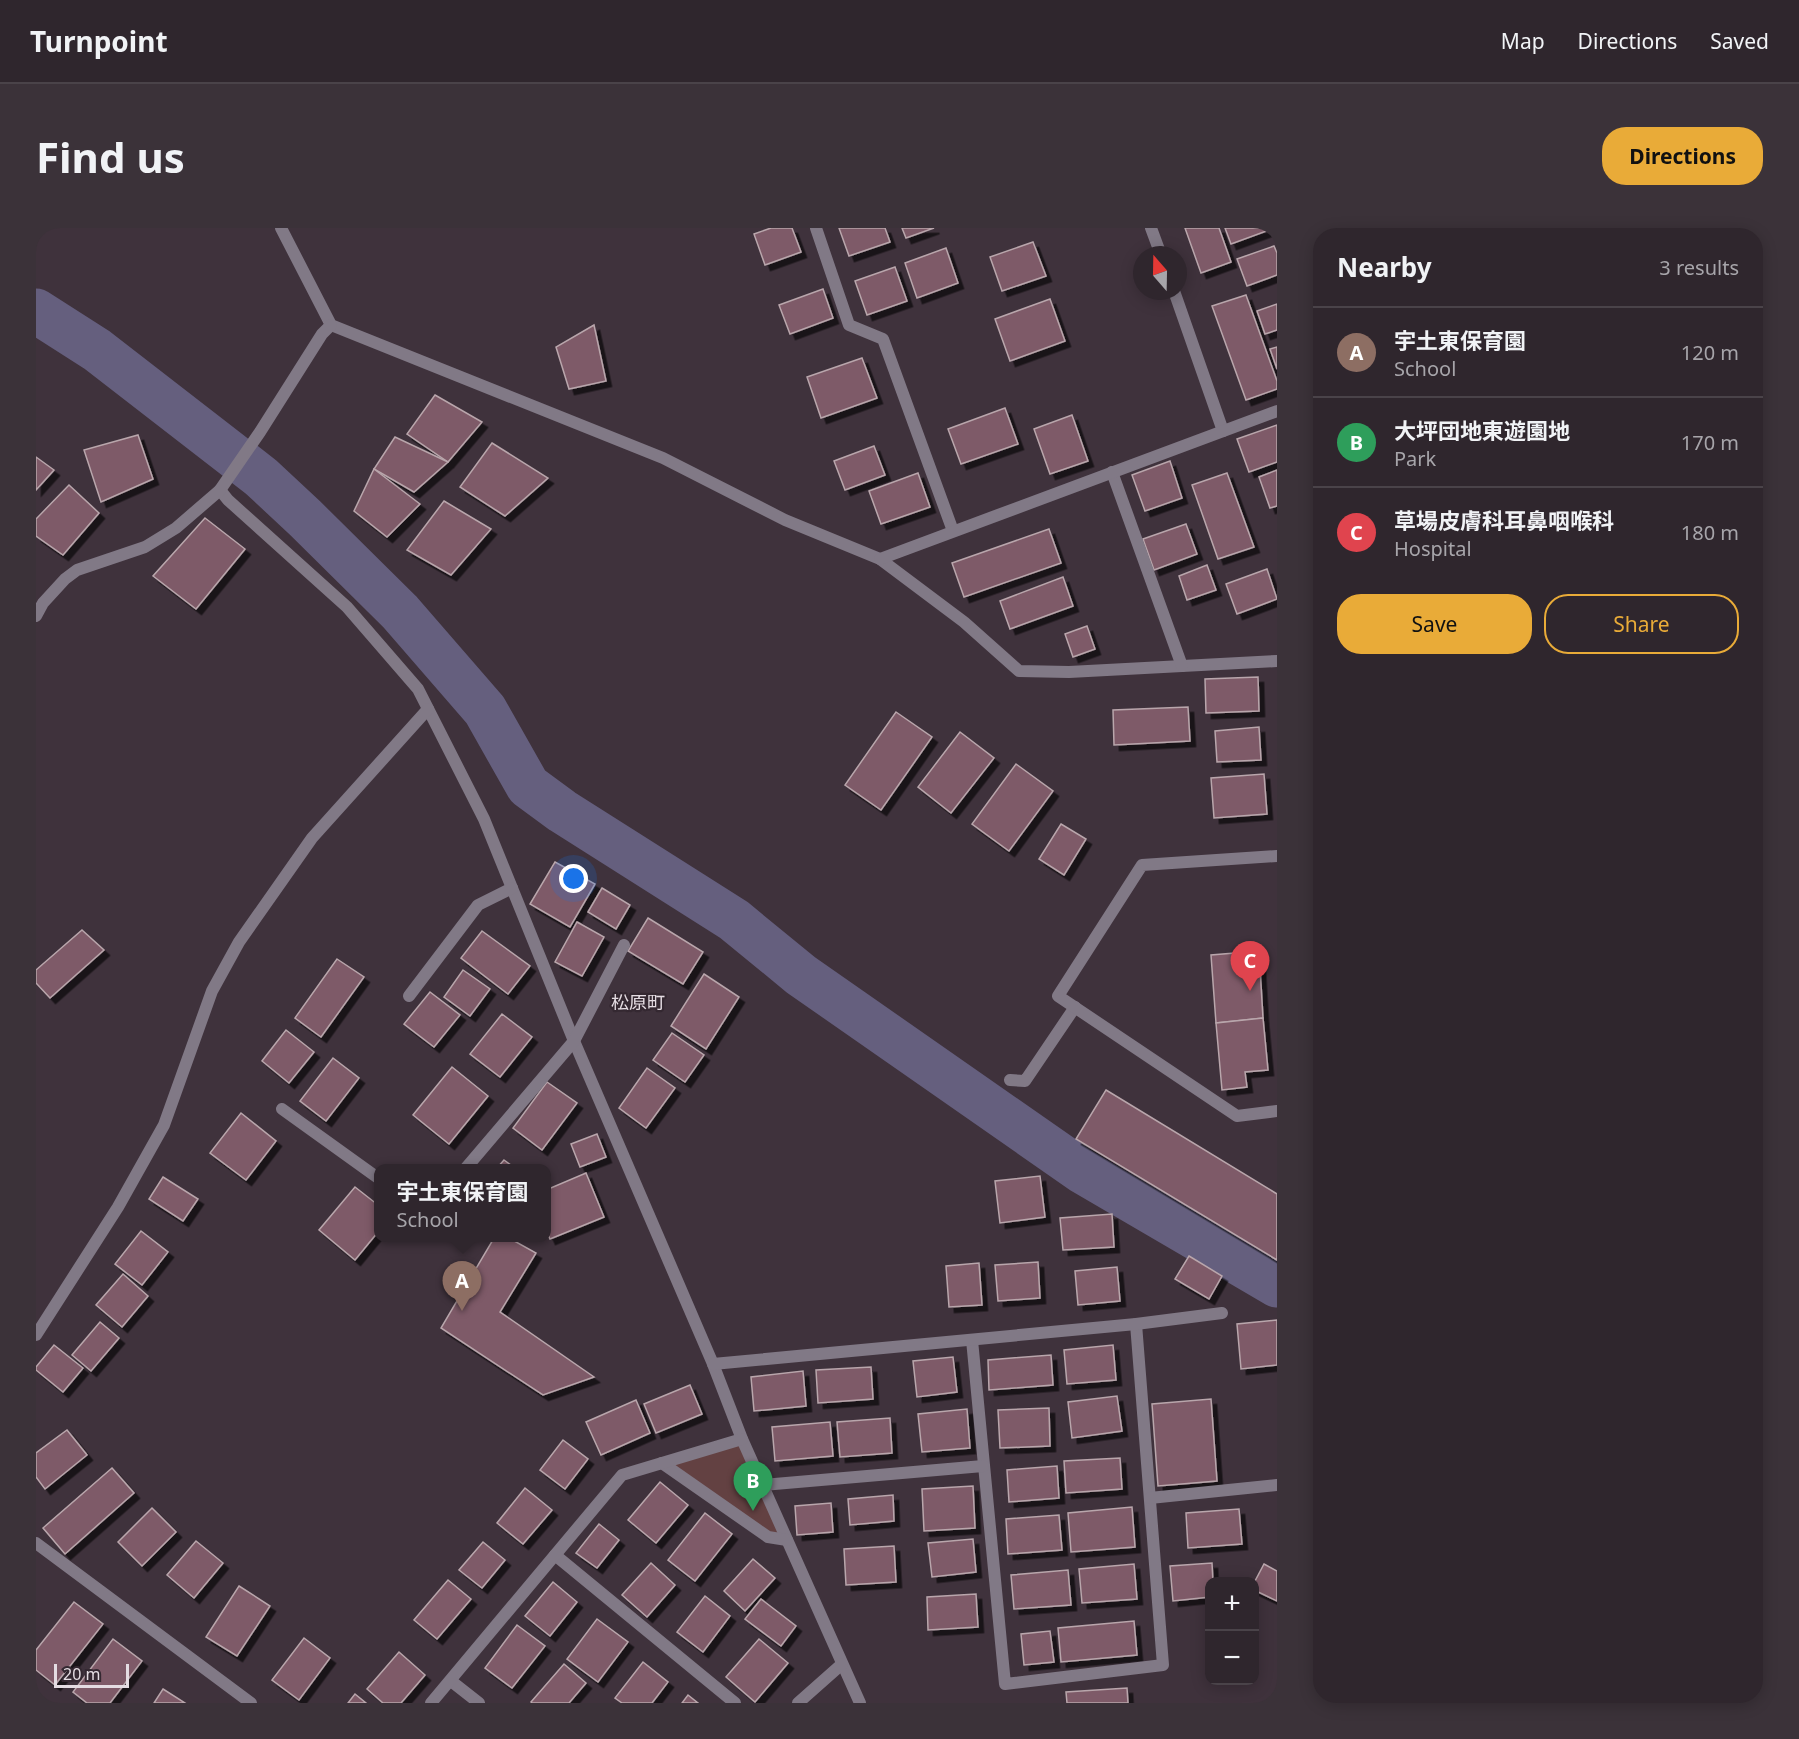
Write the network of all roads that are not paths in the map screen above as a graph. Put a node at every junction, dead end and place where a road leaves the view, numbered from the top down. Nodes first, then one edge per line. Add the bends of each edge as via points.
1 (281, 228) edge
2 (816, 228) edge
3 (1151, 228) edge
4 (1158, 246) edge
5 (1177, 300) edge
6 (331, 325) junction
7 (1277, 411) edge
8 (1223, 431) junction
9 (1112, 472) junction
10 (223, 485) junction
11 (954, 531) junction
12 (880, 559) junction
13 (36, 616) edge
14 (1276, 662) edge
15 (1182, 666) junction
16 (428, 709) junction
17 (1277, 856) edge
18 (512, 888) junction
19 (624, 945) dead end
20 (409, 996) dead end
21 (1075, 1008) junction
22 (574, 1041) junction
23 (1010, 1080) dead end
24 (282, 1108) dead end
25 (1277, 1111) edge
26 (469, 1164) edge
27 (374, 1175) edge
28 (1222, 1313) dead end
29 (1136, 1324) junction
30 (36, 1335) edge
31 (972, 1340) junction
32 (713, 1364) junction
33 (742, 1439) junction
34 (662, 1463) junction
35 (983, 1466) junction
36 (763, 1485) junction
37 (1277, 1485) edge
38 (1150, 1498) junction
39 (787, 1540) junction
40 (36, 1543) edge
41 (555, 1555) junction
42 (842, 1664) junction
43 (451, 1681) junction
44 (251, 1703) edge
45 (431, 1703) edge
46 (479, 1703) edge
47 (735, 1703) edge
48 (798, 1703) edge
49 (860, 1703) edge

1 - 6 street
2 - 11 street via 849,325 883,339
3 - 4 street
5 - 8 street
6 - 10 street
6 - 12 street via 663,458 785,520
7 - 8 street
8 - 9 street
9 - 11 street
9 - 15 street
10 - 13 street via 176,528 145,547 77,570 50,595
10 - 16 street via 347,607 418,689
11 - 12 street
12 - 15 street via 964,622 1019,671
14 - 15 street
16 - 18 street via 484,819
16 - 30 street via 312,838 238,942 212,991 164,1125 118,1207
17 - 21 street via 1142,865 1058,996
18 - 20 street via 478,905
18 - 22 street
19 - 22 street
21 - 23 street via 1025,1081
21 - 25 street via 1237,1116
22 - 26 street
22 - 32 street
24 - 27 street
28 - 29 street
29 - 31 street
29 - 38 street
31 - 32 street
31 - 35 street
32 - 33 street
33 - 34 street
33 - 36 street
34 - 39 street via 768,1537
34 - 41 street via 622,1474
35 - 36 street
35 - 38 street via 1005,1684 1163,1665
36 - 39 street
37 - 38 street
39 - 42 street
40 - 44 street
41 - 43 street
41 - 47 street
42 - 48 street
42 - 49 street
43 - 45 street
43 - 46 street

